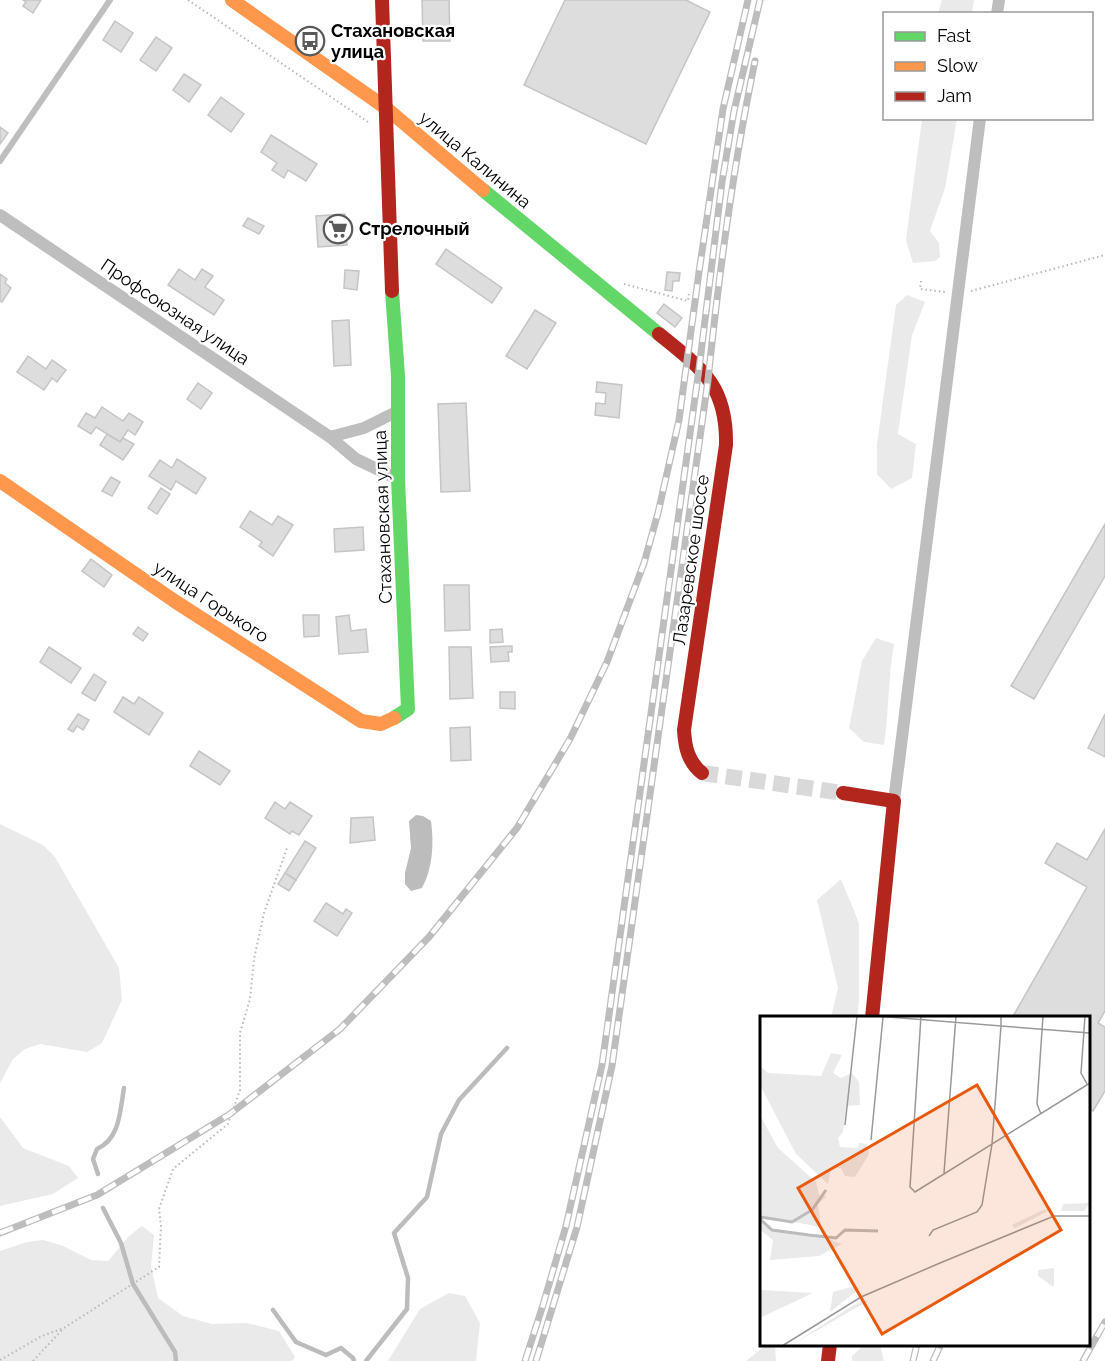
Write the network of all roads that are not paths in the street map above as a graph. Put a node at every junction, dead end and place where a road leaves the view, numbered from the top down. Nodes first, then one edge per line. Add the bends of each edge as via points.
1 (110, 0) edge
2 (232, 0) edge
3 (382, 0) edge
4 (386, 108) junction
5 (980, 120) edge
6 (0, 160) edge
7 (0, 215) edge
8 (688, 358) joint
9 (398, 411) junction
10 (330, 437) junction
11 (398, 479) junction
12 (0, 482) edge
13 (408, 709) joint
14 (702, 773) dead end
15 (843, 793) tunnel mouth
16 (894, 801) junction
17 (872, 1016) edge
18 (830, 1346) edge
19 (828, 1361) edge

1 - 6 lane
2 - 4 street, улица Калинина
3 - 4 street, Стахановская улица
4 - 8 street, улица Калинина
4 - 9 street, Стахановская улица
5 - 16 street
7 - 10 street, Профсоюзная улица
8 - 14 street, Лазаревское шоссе via 723,402 727,421 684,730 692,766
9 - 10 street via 364,428
9 - 11 street, Стахановская улица
10 - 11 street, Профсоюзная улица via 356,459
11 - 13 street, Стахановская улица
12 - 13 street, улица Горького via 361,721 374,726 384,724
15 - 16 street
16 - 17 street
18 - 19 street

